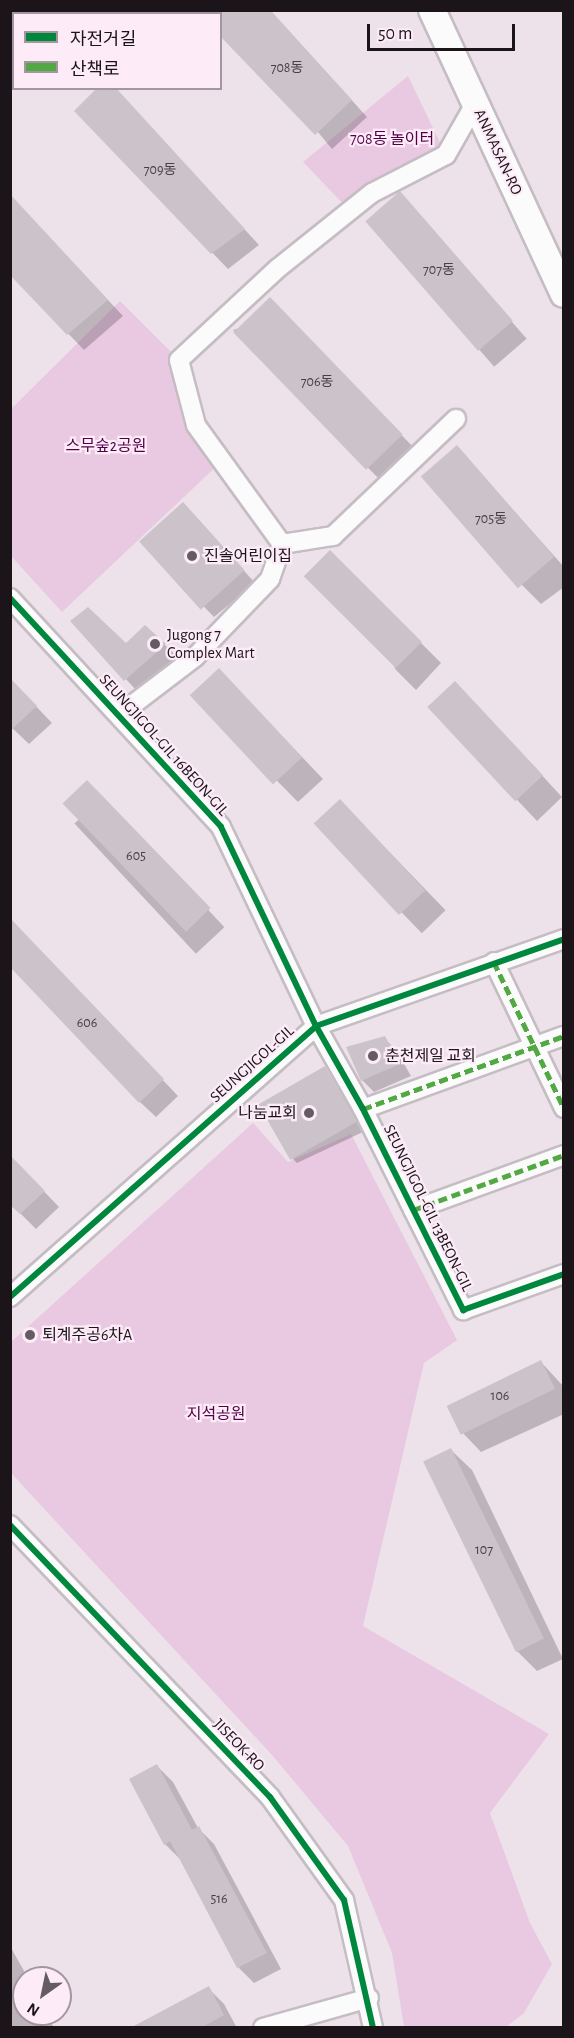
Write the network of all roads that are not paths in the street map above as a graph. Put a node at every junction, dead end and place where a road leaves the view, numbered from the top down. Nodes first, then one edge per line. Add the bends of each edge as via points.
1 (432, 10) edge
2 (475, 104) junction
3 (564, 294) edge
4 (456, 419) dead end
5 (282, 544) junction
6 (10, 598) edge
7 (119, 715) junction
8 (564, 939) edge
9 (494, 962) junction
10 (316, 1026) junction
11 (564, 1036) edge
12 (534, 1049) junction
13 (564, 1108) edge
14 (363, 1109) junction
15 (564, 1155) edge
16 (413, 1210) junction
17 (564, 1274) edge
18 (10, 1297) edge
19 (10, 1525) edge
20 (369, 1998) junction
21 (263, 2028) edge
22 (373, 2028) edge

1 - 2 street, ANMASAN-RO
2 - 3 street, ANMASAN-RO
2 - 5 street via 446,155 372,193 277,269 179,360 196,425
4 - 5 street via 333,536
5 - 7 street via 270,579 195,657
6 - 7 street, SEUNGJIGOL-GIL 16BEON-GIL
7 - 10 street, SEUNGJIGOL-GIL 16BEON-GIL via 221,826
8 - 9 street, SEUNGJIGOL-GIL
9 - 10 street, SEUNGJIGOL-GIL
9 - 12 street
10 - 14 street, SEUNGJIGOL-GIL 13BEON-GIL
10 - 18 street, SEUNGJIGOL-GIL
11 - 12 street, SEUNGJIGOL-GIL 13BEON-GIL
12 - 13 street
12 - 14 street, SEUNGJIGOL-GIL 13BEON-GIL
14 - 16 street, SEUNGJIGOL-GIL 13BEON-GIL
15 - 16 street, SEUNGJIGOL-GIL 13BEON-GIL
16 - 17 street, SEUNGJIGOL-GIL 13BEON-GIL via 463,1310
19 - 20 street, JISEOK-RO via 270,1797 344,1900
20 - 21 street
20 - 22 street, JISEOK-RO

